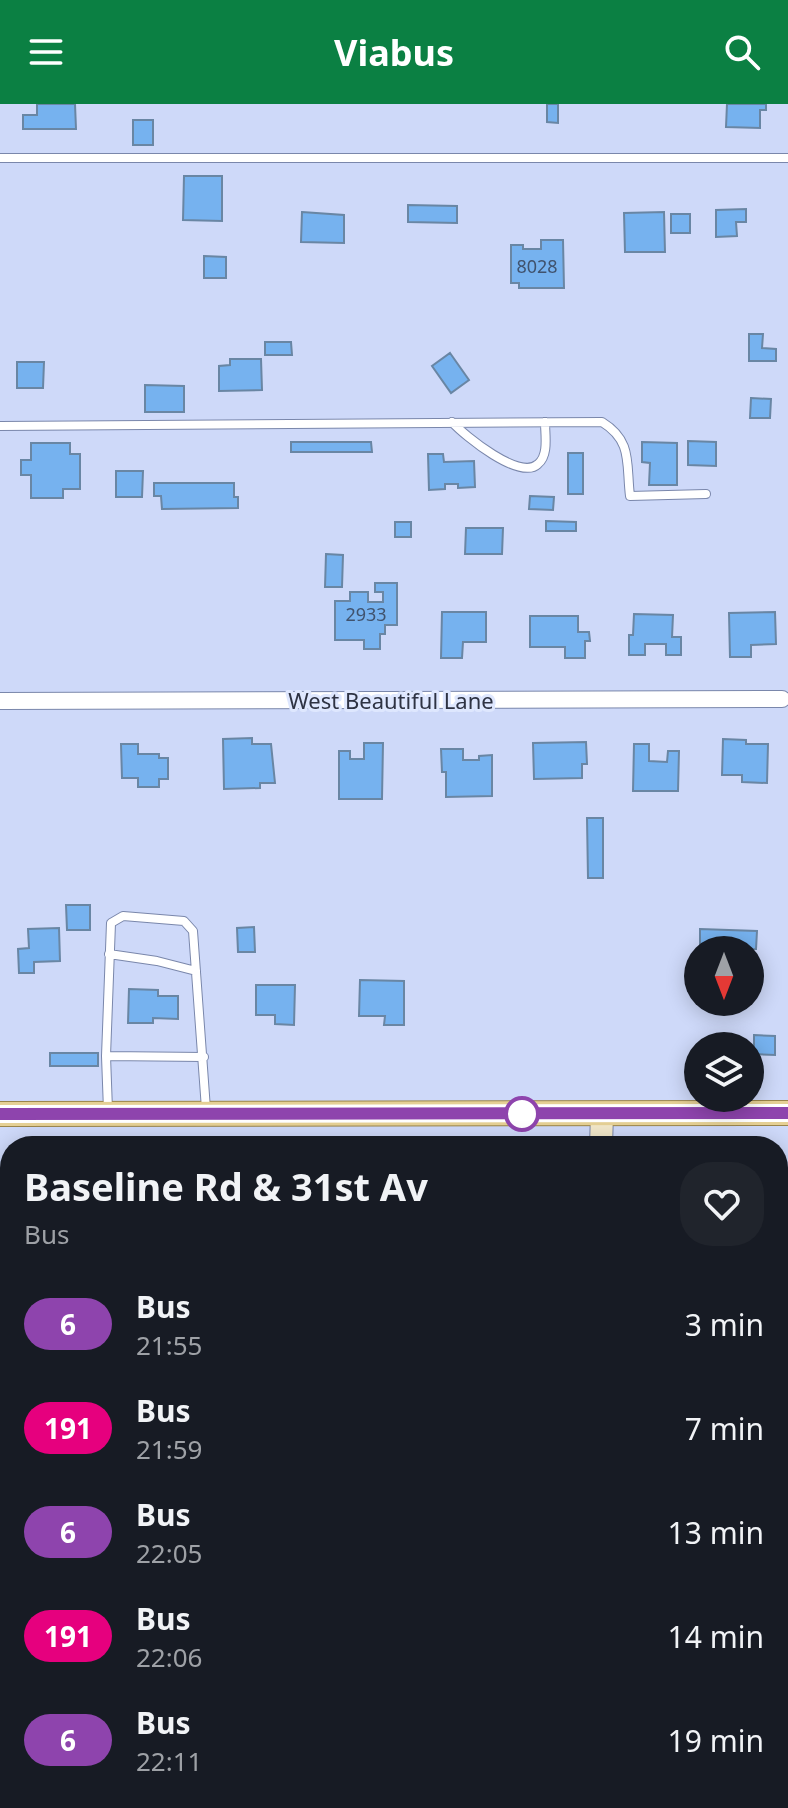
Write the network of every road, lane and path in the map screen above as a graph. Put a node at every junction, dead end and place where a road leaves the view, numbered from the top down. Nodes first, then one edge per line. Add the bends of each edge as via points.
1 (0, 158) edge
2 (788, 158) edge
3 (452, 422) junction
4 (545, 422) junction
5 (0, 426) edge
6 (706, 494) dead end
7 (782, 699) dead end
8 (0, 701) edge
9 (109, 954) junction
10 (196, 971) junction
11 (106, 1056) junction
12 (204, 1057) junction
13 (788, 1113) edge
14 (0, 1114) edge
15 (108, 1114) junction
16 (206, 1114) junction
17 (602, 1114) junction
18 (601, 1136) edge

1 - 2 lane
3 - 4 lane
3 - 4 lane via 478,445 532,469 546,450
3 - 5 lane
4 - 6 lane via 602,422 615,430 627,450 630,496
7 - 8 street, West Beautiful Lane
9 - 10 lane
9 - 10 lane via 111,923 123,916 184,921 193,931
9 - 11 lane
10 - 12 lane
11 - 12 lane
11 - 15 lane
12 - 16 lane
13 - 17 main road
14 - 15 main road
15 - 16 main road
16 - 17 main road
17 - 18 street

